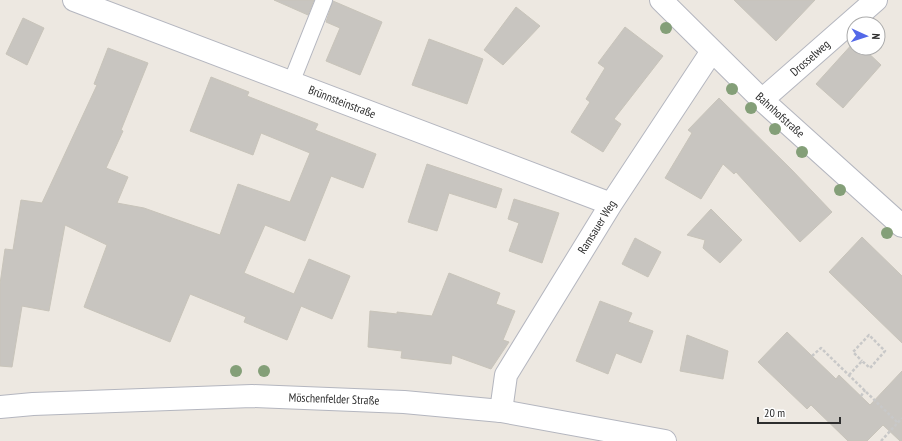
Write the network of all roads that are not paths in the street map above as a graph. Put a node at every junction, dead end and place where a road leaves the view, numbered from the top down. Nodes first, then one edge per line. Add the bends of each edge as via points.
1 (74, 0) edge
2 (324, 0) edge
3 (661, 0) edge
4 (876, 0) edge
5 (712, 51) junction
6 (291, 83) junction
7 (762, 100) junction
8 (610, 204) junction
9 (902, 226) edge
10 (0, 407) edge
11 (501, 411) junction
12 (665, 441) edge

1 - 6 street, Brünnsteinstraße
2 - 6 lane
3 - 5 street, Bahnhofstraße
4 - 7 street, Drosselweg
5 - 7 street, Bahnhofstraße
5 - 8 street, Ramsauer Weg
6 - 8 street, Brünnsteinstraße
7 - 9 street, Bahnhofstraße
8 - 11 street, Ramsauer Weg via 506,375
10 - 11 street, Möschenfelder Straße via 252,396 404,402
11 - 12 street, Möschenfelder Straße

